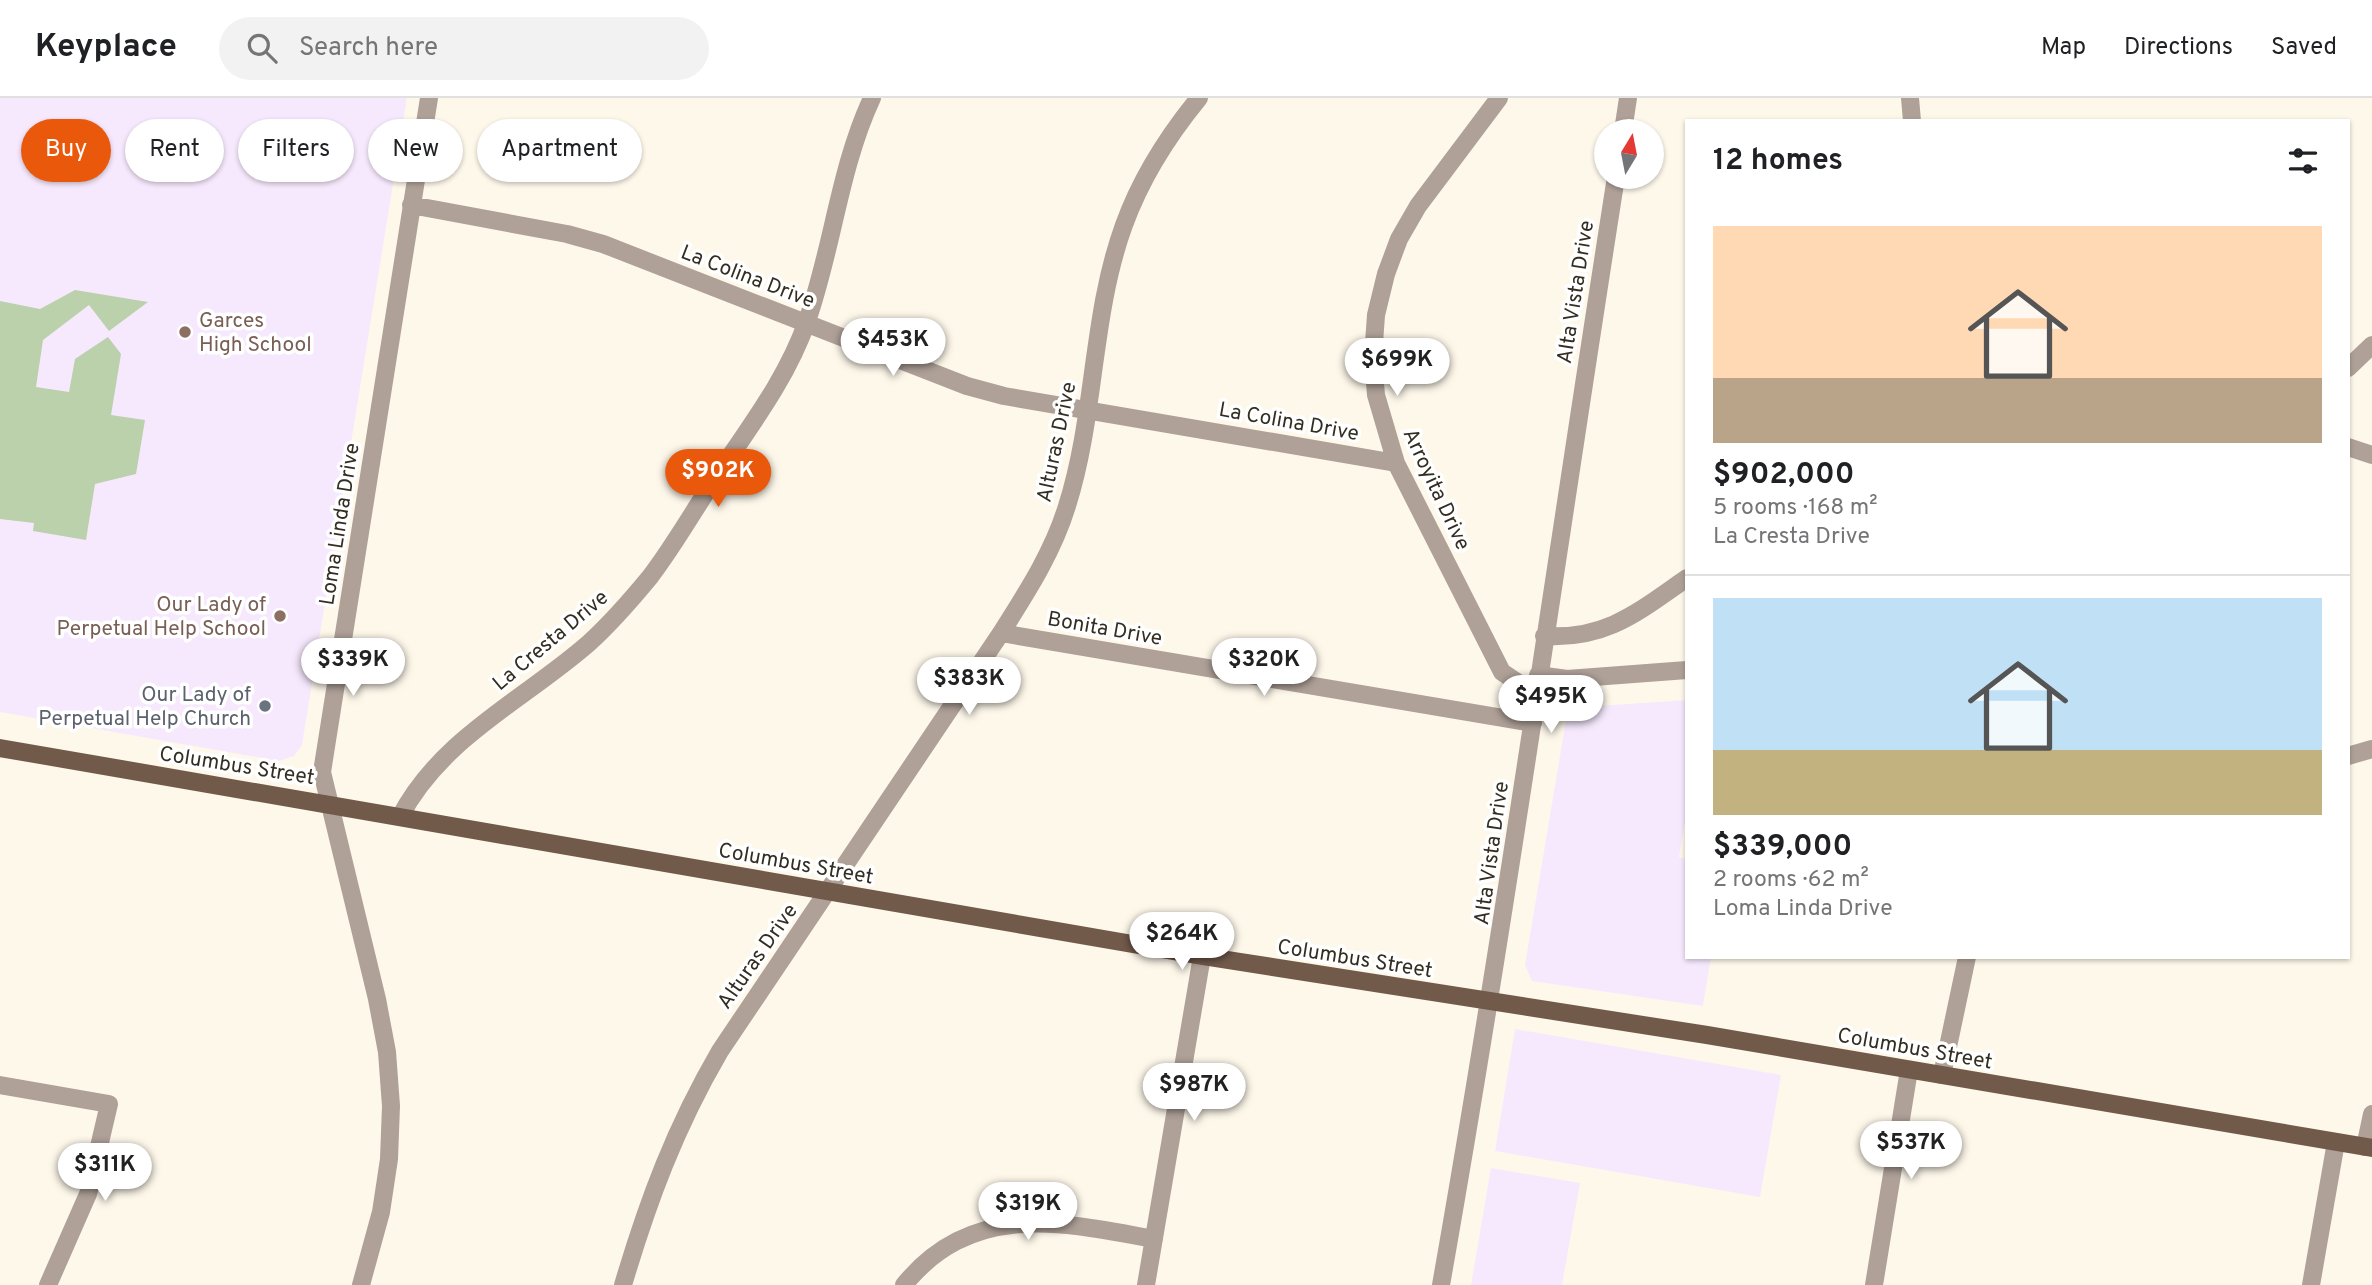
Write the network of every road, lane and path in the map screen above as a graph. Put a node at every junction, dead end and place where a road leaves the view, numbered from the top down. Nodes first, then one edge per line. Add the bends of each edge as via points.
1 (429, 98) edge
2 (872, 98) edge
3 (1199, 98) edge
4 (1499, 98) edge
5 (1628, 98) edge
6 (1910, 98) edge
7 (1625, 119) edge
8 (1912, 119) edge
9 (1614, 189) edge
10 (411, 205) junction
11 (807, 323) junction
12 (2372, 345) edge
13 (2350, 366) edge
14 (1087, 410) junction
15 (2350, 448) edge
16 (2372, 455) edge
17 (1396, 463) junction
18 (1685, 579) edge
19 (1001, 633) junction
20 (1544, 636) junction
21 (1685, 670) edge
22 (1538, 675) junction
23 (1536, 695) junction
24 (1533, 723) junction
25 (0, 748) edge
26 (2372, 749) edge
27 (2350, 755) edge
28 (328, 803) junction
29 (400, 817) junction
30 (830, 892) junction
31 (1202, 956) junction
32 (1968, 959) edge
33 (1490, 1003) junction
34 (1909, 1070) junction
35 (1942, 1076) junction
36 (0, 1085) edge
37 (2372, 1114) edge
38 (2336, 1142) junction
39 (2368, 1148) edge
40 (1154, 1238) junction
41 (48, 1285) edge
42 (361, 1285) edge
43 (623, 1285) edge
44 (904, 1285) edge
45 (1146, 1285) edge
46 (1441, 1285) edge
47 (1874, 1285) edge
48 (2311, 1285) edge

1 - 10 street, Loma Linda Drive
2 - 11 street, La Cresta Drive via 839,188
3 - 14 street, Alturas Drive via 1161,148 1123,227
4 - 17 street, Arroyita Drive via 1418,206 1386,274 1376,315 1373,358 1376,395
5 - 7 street
6 - 8 street
9 - 20 street, Alta Vista Drive
10 - 11 street, La Colina Drive via 591,241
10 - 28 street, Loma Linda Drive via 322,772
11 - 14 street, La Colina Drive via 967,386
11 - 29 street, La Cresta Drive via 773,392 651,575 587,643 443,756 416,786
12 - 13 street
14 - 17 street, La Colina Drive
14 - 19 street, Alturas Drive via 1077,470 1055,541
15 - 16 street
17 - 23 street, Arroyita Drive via 1502,672
18 - 20 street via 1621,624 1574,638
19 - 24 street, Bonita Drive
19 - 30 street, Alturas Drive
20 - 22 street, Alta Vista Drive
21 - 22 street via 1567,679
22 - 23 street, Alta Vista Drive
23 - 24 street, Alta Vista Drive
24 - 33 street, Alta Vista Drive
25 - 28 main road, Columbus Street
26 - 27 street
28 - 29 main road, Columbus Street
28 - 42 street, Loma Linda Drive via 377,999 390,1092 389,1159 381,1212
29 - 30 main road, Columbus Street
30 - 31 main road, Columbus Street
30 - 43 street, Alturas Drive via 694,1095 667,1151
31 - 33 main road, Columbus Street
31 - 40 street
32 - 35 street
33 - 34 main road, Columbus Street
33 - 46 street, Alta Vista Drive
34 - 35 main road, Columbus Street
34 - 47 street
35 - 38 main road, Columbus Street
36 - 41 street via 109,1104 88,1194
37 - 39 street
38 - 39 main road, Columbus Street
38 - 48 street
40 - 44 street via 1072,1224 1013,1224 957,1242 930,1259
40 - 45 street

